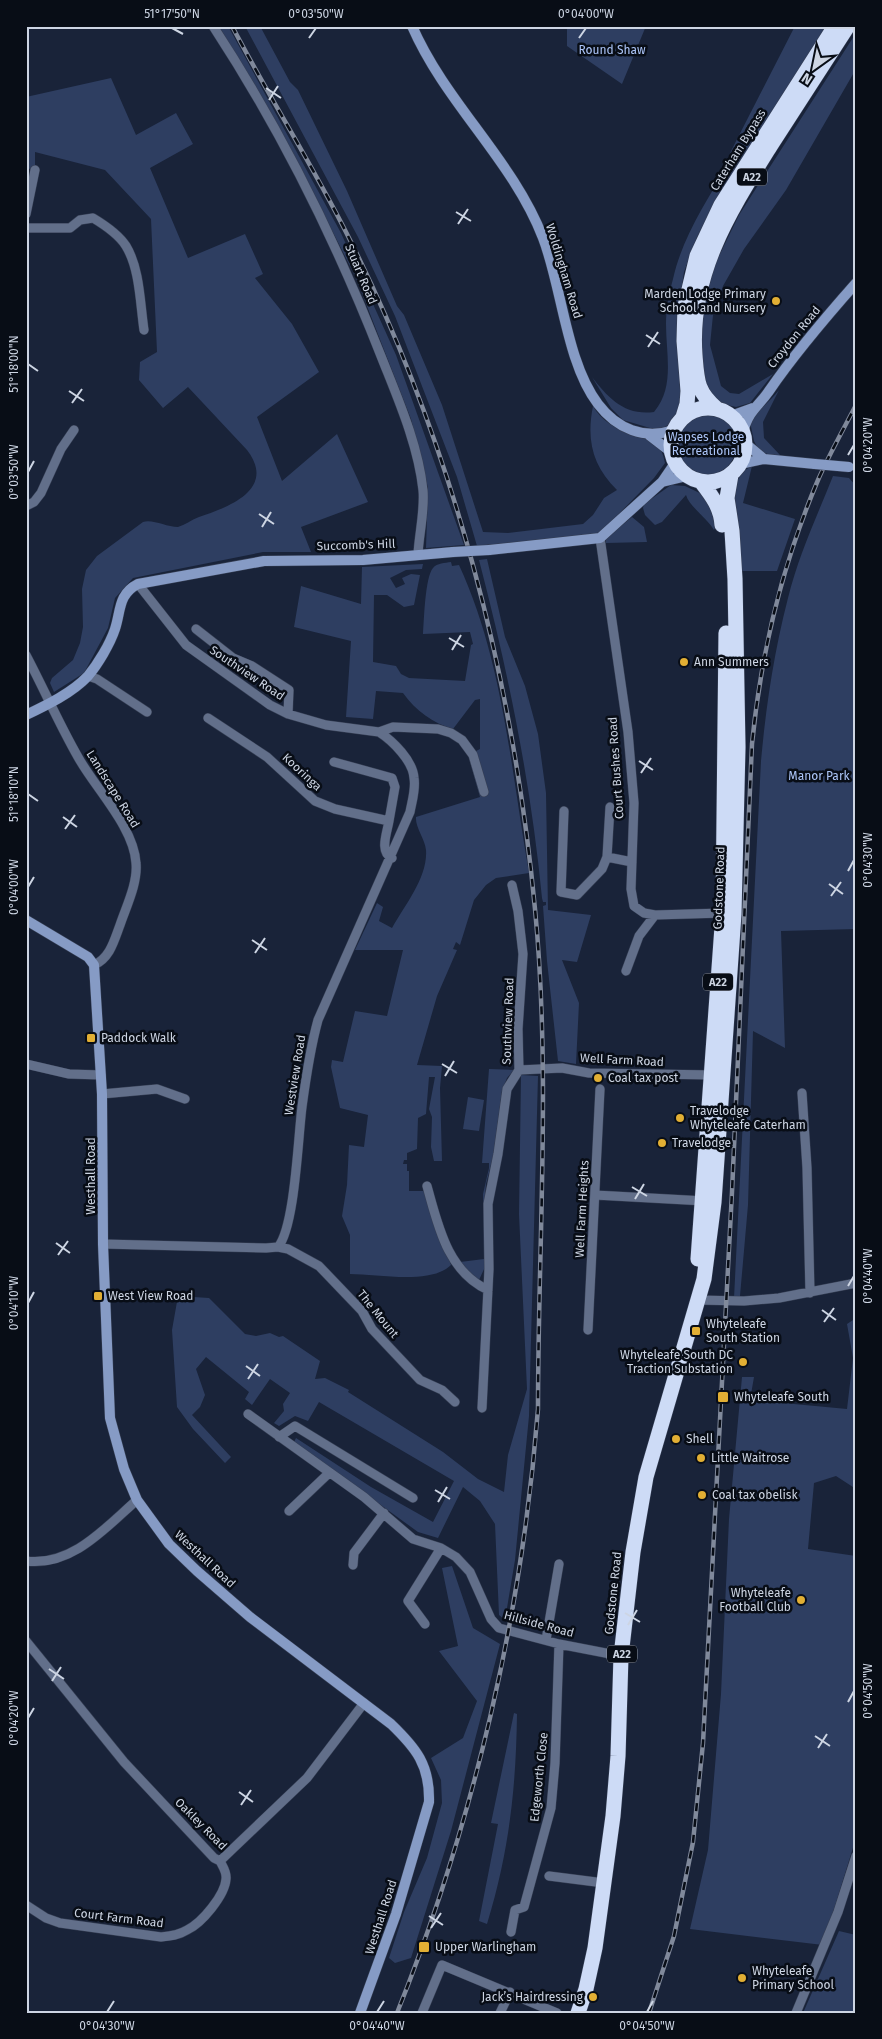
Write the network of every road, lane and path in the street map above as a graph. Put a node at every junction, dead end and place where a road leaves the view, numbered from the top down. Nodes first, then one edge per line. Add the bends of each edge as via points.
1 (214, 26) edge
2 (412, 26) edge
3 (835, 26) edge
4 (848, 26) edge
5 (35, 170) dead end
6 (26, 214) edge
7 (26, 228) edge
8 (856, 283) edge
9 (144, 330) dead end
10 (754, 407) junction
11 (724, 412) junction
12 (678, 424) junction
13 (74, 431) dead end
14 (648, 435) junction
15 (744, 438) junction
16 (673, 458) junction
17 (764, 460) junction
18 (853, 467) edge
19 (735, 469) junction
20 (688, 476) junction
21 (662, 482) junction
22 (702, 483) junction
23 (26, 506) edge
24 (600, 538) junction
25 (418, 554) junction
26 (730, 579) junction
27 (138, 584) junction
28 (196, 630) dead end
29 (26, 655) edge
30 (88, 676) junction
31 (49, 704) junction
32 (147, 712) dead end
33 (288, 714) junction
34 (26, 715) edge
35 (208, 718) dead end
36 (380, 732) junction
37 (334, 762) dead end
38 (484, 792) dead end
39 (731, 802) junction
40 (610, 807) dead end
41 (564, 810) dead end
42 (389, 821) junction
43 (607, 857) junction
44 (392, 858) junction
45 (632, 862) junction
46 (512, 885) dead end
47 (723, 913) junction
48 (655, 915) junction
49 (26, 920) edge
50 (94, 965) junction
51 (626, 971) dead end
52 (26, 1064) edge
53 (519, 1070) junction
54 (101, 1075) junction
55 (718, 1075) junction
56 (600, 1089) dead end
57 (802, 1093) dead end
58 (102, 1094) junction
59 (185, 1099) dead end
60 (427, 1186) dead end
61 (595, 1195) junction
62 (709, 1202) junction
63 (103, 1244) junction
64 (278, 1247) junction
65 (856, 1283) edge
66 (488, 1290) junction
67 (810, 1293) junction
68 (697, 1300) junction
69 (588, 1330) dead end
70 (455, 1402) dead end
71 (482, 1408) dead end
72 (248, 1414) dead end
73 (279, 1437) junction
74 (329, 1473) junction
75 (413, 1498) dead end
76 (137, 1500) junction
77 (288, 1511) dead end
78 (384, 1513) junction
79 (441, 1548) junction
80 (26, 1561) edge
81 (559, 1564) dead end
82 (353, 1565) dead end
83 (425, 1624) dead end
84 (546, 1640) junction
85 (26, 1641) edge
86 (559, 1644) junction
87 (621, 1656) junction
88 (364, 1703) junction
89 (856, 1856) edge
90 (220, 1861) junction
91 (549, 1876) dead end
92 (604, 1883) junction
93 (26, 1905) edge
94 (511, 1932) dead end
95 (510, 1992) junction
96 (360, 2013) edge
97 (422, 2013) edge
98 (500, 2013) edge
99 (557, 2013) edge
100 (578, 2013) edge
101 (796, 2013) edge

1 - 25 street, Stuart Road via 327,227 407,423 423,490
2 - 14 street, Woldingham Road via 440,80 512,178 530,209 551,261 580,369 597,403 611,418
3 - 12 highway, Caterham Bypass / A22 via 721,205 696,256 685,306 687,404
4 - 11 highway, Caterham Bypass / A22 via 727,217 700,284 694,342 699,388 706,399
5 - 6 street
7 - 9 street via 70,228 80,220 93,218 100,222 125,245 136,273
8 - 10 street, Croydon Road
10 - 11 street, Croydon Road
10 - 15 street, Croydon Road via 747,418
11 - 12 highway via 697,410
11 - 15 highway
12 - 14 street via 659,435
12 - 16 highway
13 - 23 street via 61,449 41,493
14 - 16 street, Woldingham Road
15 - 17 street
15 - 19 highway
16 - 20 highway
16 - 21 street
17 - 18 street, bridge
17 - 19 street
19 - 22 highway via 719,481
19 - 26 highway, Godstone Road / A22 via 727,498 732,531
20 - 21 street
20 - 22 highway
21 - 24 street
22 - 26 highway, Godstone Road / A22 via 720,511
24 - 25 street, Succomb's Hill, bridge
24 - 45 street, Court Bushes Road via 628,732 634,803
25 - 27 street, Succomb's Hill via 363,560 264,561
26 - 39 highway, Godstone Road / A22
27 - 30 street via 121,600 115,629
27 - 33 street, Southview Road via 186,645 251,692
28 - 33 street via 233,658 289,690
29 - 31 street, Landscape Road
30 - 31 street
30 - 32 street
31 - 34 street
31 - 50 street, Landscape Road via 91,778 119,818 136,863 132,887 110,950 103,961
33 - 36 street, Southview Road via 326,725
35 - 42 street, Kooringa via 267,757 315,801 335,809
36 - 38 street, Southview Road via 393,727 438,729 452,734 462,740 473,755
36 - 44 street, Westview Road via 407,760 414,776 410,812
37 - 42 street via 392,778 395,786
39 - 47 highway, Godstone Road / A22
39 - 55 highway, Godstone Road / A22 via 734,914
40 - 43 street
41 - 43 street via 561,892 577,895 602,870
42 - 44 street via 384,851
43 - 45 street
44 - 64 street, Westview Road via 375,889 318,1020 309,1058 287,1226
45 - 48 street, Court Bushes Road via 634,906
46 - 53 street, Southview Road via 523,954
47 - 48 street, Court Bushes Road
47 - 55 highway, Godstone Road / A22
48 - 51 street via 640,936
49 - 50 street via 88,957
50 - 54 street, Westhall Road
52 - 54 street via 69,1074
53 - 55 street, Well Farm Road via 562,1068 589,1073
53 - 66 street, Southview Road via 507,1089 488,1204
54 - 58 street, Westhall Road
55 - 62 highway, Godstone Road / A22
56 - 61 street, Well Farm Heights
57 - 67 street
58 - 59 street via 157,1089
58 - 63 street, Westhall Road
60 - 66 street via 445,1243 457,1265 474,1284
61 - 62 street
61 - 69 street, Well Farm Heights
62 - 68 highway, Godstone Road / A22
63 - 64 street
63 - 76 street, Westhall Road via 110,1418 124,1469
64 - 70 street, The Mount via 319,1266 420,1380 442,1390
65 - 67 street
66 - 71 street, Southview Road
67 - 68 street via 744,1301
68 - 87 highway, Godstone Road / A22 via 646,1477 633,1552
72 - 73 street, Hillside Road
73 - 74 street, Hillside Road
73 - 75 street via 295,1426
74 - 77 street
74 - 78 street, Hillside Road
76 - 80 street via 100,1536 79,1548 49,1560
76 - 88 street, Westhall Road via 169,1544 197,1571 250,1617
78 - 79 street, Hillside Road via 413,1539
78 - 82 street via 354,1553
79 - 83 street via 408,1601
79 - 84 street, Hillside Road via 456,1557 470,1572 494,1624
81 - 84 street
84 - 86 street, Hillside Road
85 - 90 street, Oakley Road via 124,1762
86 - 87 street, Hillside Road
86 - 94 street, Edgeworth Close via 551,1808 524,1907 515,1910
87 - 92 highway, Godstone Road / A22 via 617,1766
88 - 90 street, Oakley Road via 307,1778
88 - 96 street, Westhall Road via 410,1742 424,1763 430,1783 429,1802 396,1914
89 - 101 street via 838,1912
90 - 93 street, Court Farm Road via 226,1880 222,1891 197,1924 177,1935 161,1937 60,1923
91 - 92 street
92 - 100 highway, Godstone Road / A22 via 595,1948
95 - 97 street via 442,1965
95 - 98 street
95 - 99 street

